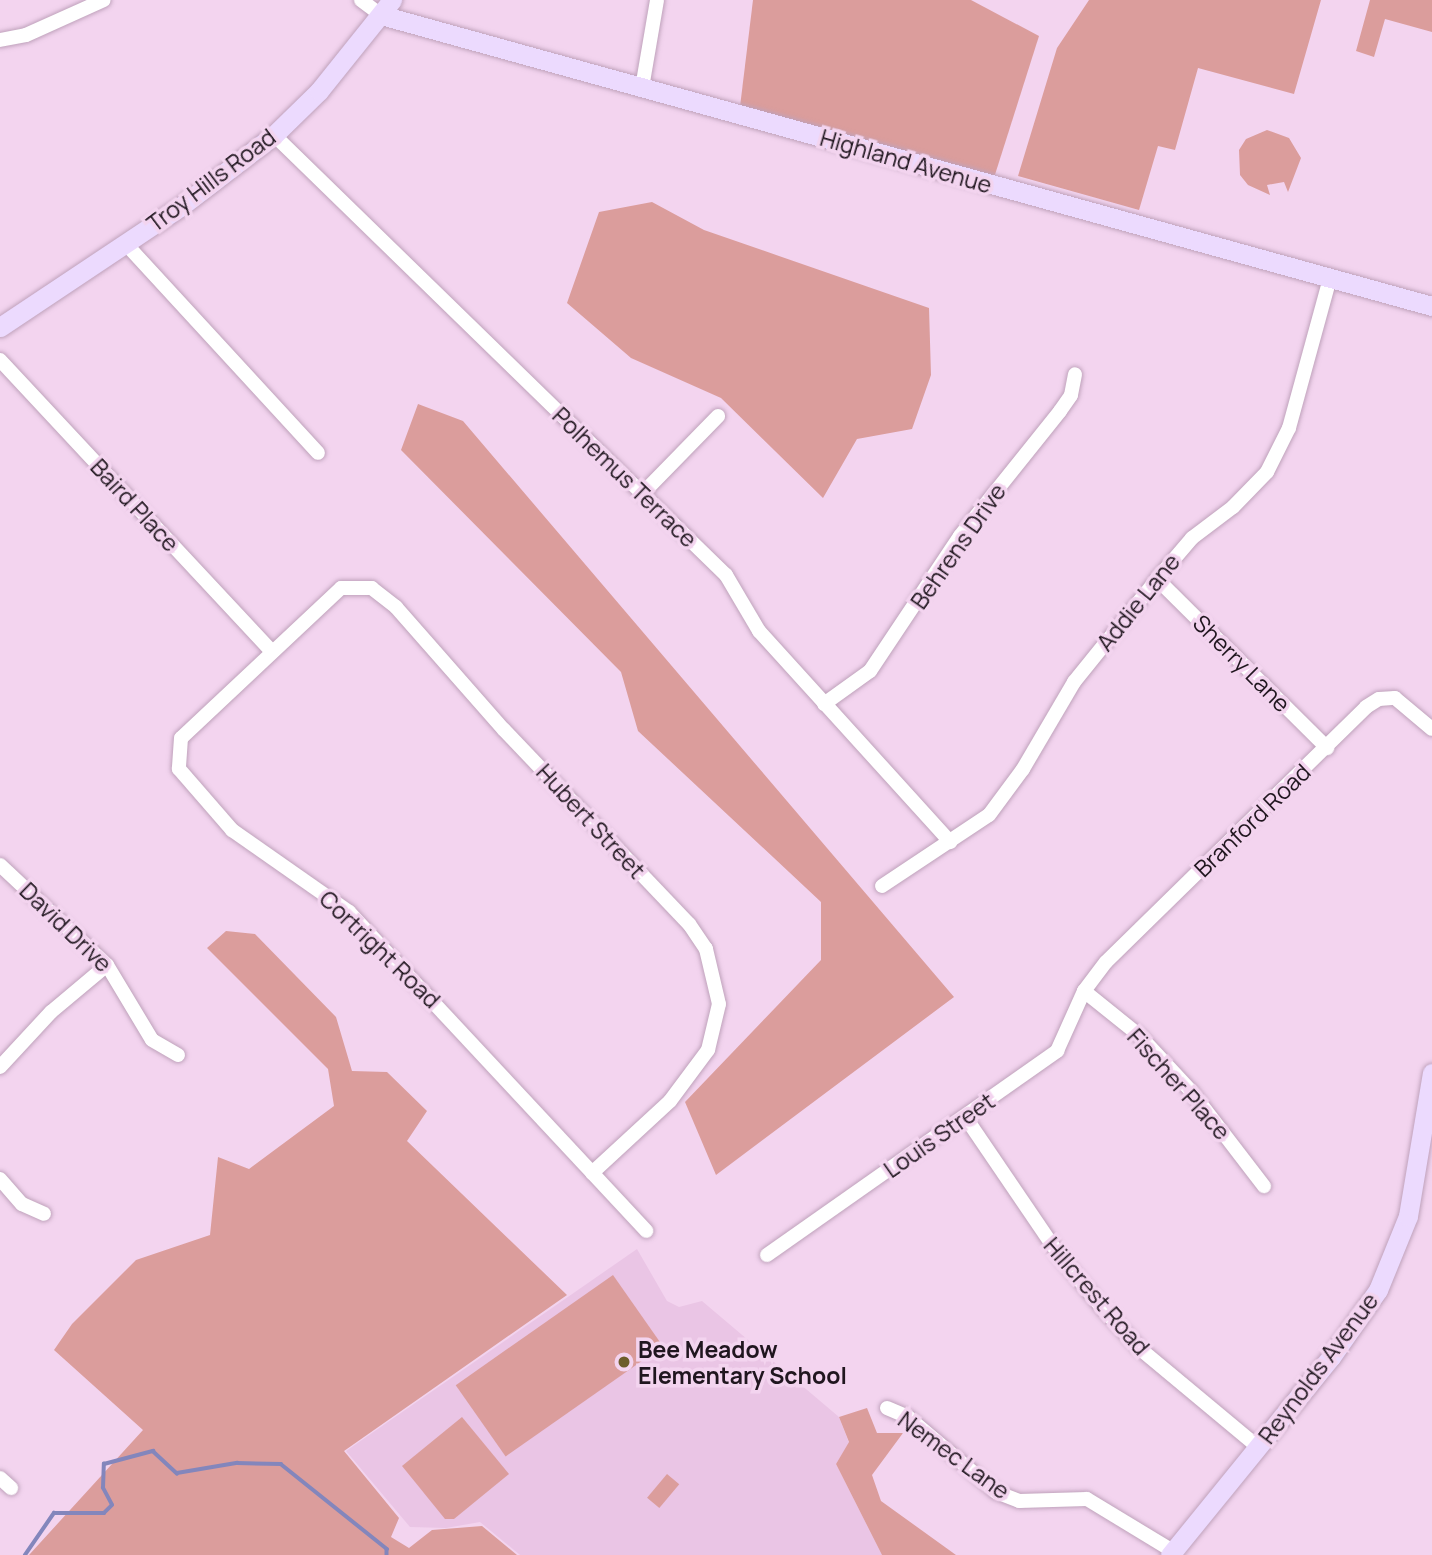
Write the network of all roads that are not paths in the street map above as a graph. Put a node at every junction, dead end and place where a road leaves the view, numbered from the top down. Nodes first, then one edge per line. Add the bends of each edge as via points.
1 (104, 0) edge
2 (361, 0) edge
3 (656, 0) edge
4 (386, 8) edge
5 (0, 40) edge
6 (642, 88) junction
7 (274, 135) junction
8 (125, 243) junction
9 (1330, 278) junction
10 (1432, 306) edge
11 (0, 327) edge
12 (0, 360) edge
13 (1075, 374) dead end
14 (718, 416) dead end
15 (318, 453) dead end
16 (642, 494) junction
17 (1157, 579) junction
18 (271, 650) junction
19 (824, 704) junction
20 (1432, 729) edge
21 (1327, 747) junction
22 (950, 842) junction
23 (0, 864) edge
24 (882, 886) dead end
25 (107, 965) junction
26 (1084, 991) junction
27 (178, 1055) dead end
28 (0, 1067) edge
29 (1432, 1073) edge
30 (1429, 1097) edge
31 (966, 1118) junction
32 (592, 1172) junction
33 (0, 1180) edge
34 (1264, 1186) dead end
35 (44, 1214) dead end
36 (646, 1231) dead end
37 (766, 1255) dead end
38 (887, 1408) dead end
39 (1258, 1447) junction
40 (1172, 1553) edge

1 - 5 street via 26,36
2 - 4 street
3 - 6 street
4 - 6 street, Highland Avenue
4 - 7 street, Troy Hills Road via 319,91
6 - 9 street, Highland Avenue
7 - 8 street, Troy Hills Road
7 - 16 street, Polhemus Terrace
8 - 11 street, Troy Hills Road
8 - 15 street
9 - 10 street, Highland Avenue
9 - 17 street, Addie Lane via 1278,455 1257,485 1192,538
12 - 18 street, Baird Place
13 - 19 street, Behrens Drive via 1071,395 1060,411 960,536 870,671
14 - 16 street
16 - 19 street, Polhemus Terrace via 726,575 758,631
17 - 21 street, Sherry Lane
17 - 22 street, Addie Lane via 1074,682 1003,799 973,829
18 - 32 street, Cortright Road via 181,737 176,753 182,776 252,846 349,912
18 - 32 street, Hubert Street via 341,588 365,586 386,597 689,924 706,949 719,1004 708,1050 670,1101
19 - 22 street, Polhemus Terrace
20 - 21 street, Branford Road via 1402,702 1385,698 1366,707
21 - 26 street, Branford Road via 1106,962
22 - 24 street, Addie Lane
23 - 25 street, David Drive
25 - 27 street, David Drive via 152,1040
25 - 28 street via 51,1012
26 - 31 street, Louis Street via 1057,1051
26 - 34 street, Fischer Place via 1140,1036 1191,1091
29 - 30 street, Reynolds Avenue
30 - 39 street, Reynolds Avenue via 1409,1216 1386,1275 1352,1330
31 - 37 street, Louis Street
31 - 39 street, Hillcrest Road via 1059,1255 1104,1310 1138,1348
32 - 36 street, Cortright Road
33 - 35 street via 22,1204
38 - 40 street, Nemec Lane via 908,1417 996,1492 1019,1501 1087,1499
39 - 40 street, Reynolds Avenue

